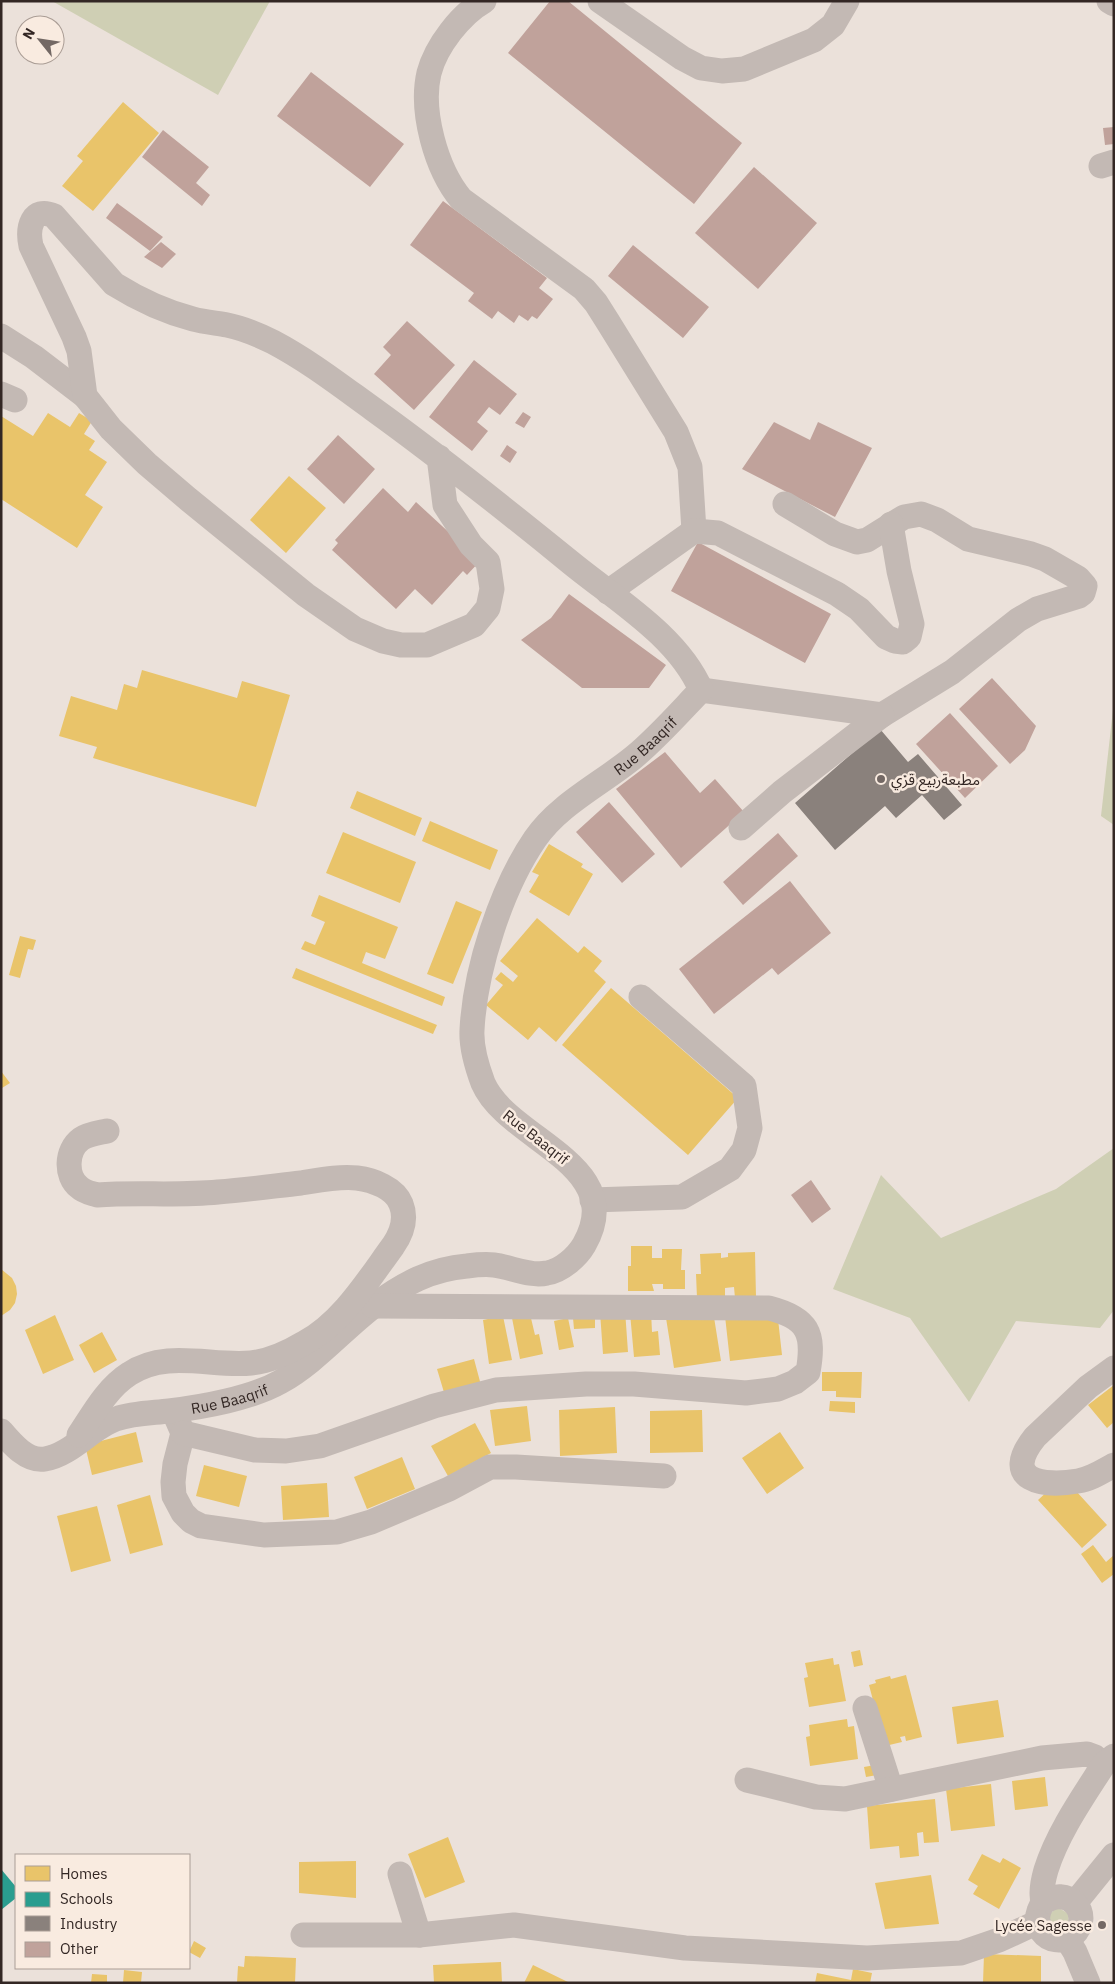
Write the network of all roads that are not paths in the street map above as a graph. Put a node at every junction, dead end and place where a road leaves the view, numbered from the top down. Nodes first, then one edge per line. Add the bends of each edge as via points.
1 (484, 1) edge
2 (600, 1) edge
3 (847, 1) edge
4 (1109, 1) edge
5 (1114, 4) edge
6 (1, 336) edge
7 (85, 396) junction
8 (439, 457) junction
9 (785, 504) dead end
10 (891, 524) junction
11 (694, 531) junction
12 (608, 592) junction
13 (701, 690) junction
14 (882, 715) junction
15 (741, 828) dead end
16 (641, 996) dead end
17 (107, 1131) dead end
18 (592, 1200) junction
19 (373, 1306) junction
20 (1114, 1368) edge
21 (178, 1422) junction
22 (1, 1431) edge
23 (72, 1446) junction
24 (1114, 1465) edge
25 (664, 1476) dead end
26 (865, 1708) dead end
27 (1109, 1760) edge
28 (747, 1780) dead end
29 (891, 1789) junction
30 (1111, 1860) edge
31 (400, 1874) dead end
32 (1075, 1903) junction
33 (1040, 1913) junction
34 (419, 1934) junction
35 (303, 1935) dead end
36 (1067, 1938) junction
37 (1088, 1983) edge

1 - 11 street via 454,27 429,72 430,120 440,164 450,186 461,199 570,278 596,303 684,449 690,467
2 - 3 street via 682,58 701,68 722,71 744,69 814,40 833,25
4 - 5 street
6 - 7 street
7 - 8 street via 111,429 147,464 306,595 355,629 383,642 428,645 474,625 488,608 492,590 488,562 444,505
7 - 8 street via 79,351 29,238 32,221 42,213 54,216 62,223 120,288 165,310 194,320 229,326 271,342 312,366
8 - 12 street
9 - 10 street via 835,534 857,542 867,540
10 - 11 street via 912,624 909,637 903,642 886,637 859,609 837,594 724,536
10 - 14 street via 921,514 968,539 1045,559 1078,578 1085,589 1079,596 1018,620 952,672
11 - 12 street
12 - 13 street via 678,654 694,673
13 - 14 street
13 - 18 street, Rue Baaqrif via 634,757 563,809 537,836 504,897 477,993 472,1033 484,1086 513,1121 576,1168
14 - 15 street
16 - 18 street via 744,1086 750,1128 744,1150 730,1169 682,1197
17 - 23 street via 79,1140 72,1150 68,1167 73,1180 87,1192 97,1195 216,1192 331,1178 358,1178 392,1191 404,1210 404,1225 397,1240 348,1304 328,1326 306,1343 252,1362 186,1360 143,1367 128,1374 112,1388
18 - 19 street, Rue Baaqrif via 594,1211 579,1253 547,1274 491,1265 443,1270 425,1274 401,1286
19 - 21 street, Rue Baaqrif via 307,1364 282,1381 259,1393
19 - 21 street via 769,1308 786,1312 802,1323 808,1332 811,1357 808,1372 795,1382 765,1392 634,1384 496,1390 434,1406 320,1446 286,1451 255,1450
20 - 24 street via 1088,1387 1035,1437 1029,1444 1021,1468 1032,1479 1043,1482 1079,1481
21 - 23 street, Rue Baaqrif via 124,1416
21 - 25 street via 173,1482 174,1496 183,1513 201,1526 264,1535 337,1532 371,1522 425,1500 490,1467
22 - 23 street, Rue Baaqrif via 32,1457 44,1459
26 - 29 street
27 - 29 street via 1087,1754 1042,1758
27 - 33 street via 1057,1842 1046,1871
28 - 29 street via 816,1797 845,1799
30 - 32 street
31 - 34 street
32 - 33 street via 1055,1897
32 - 36 street via 1080,1923 1078,1930
33 - 34 street via 999,1940 961,1953 867,1958 685,1948 514,1925
33 - 36 street via 1042,1932 1060,1940
34 - 35 street
36 - 37 street

